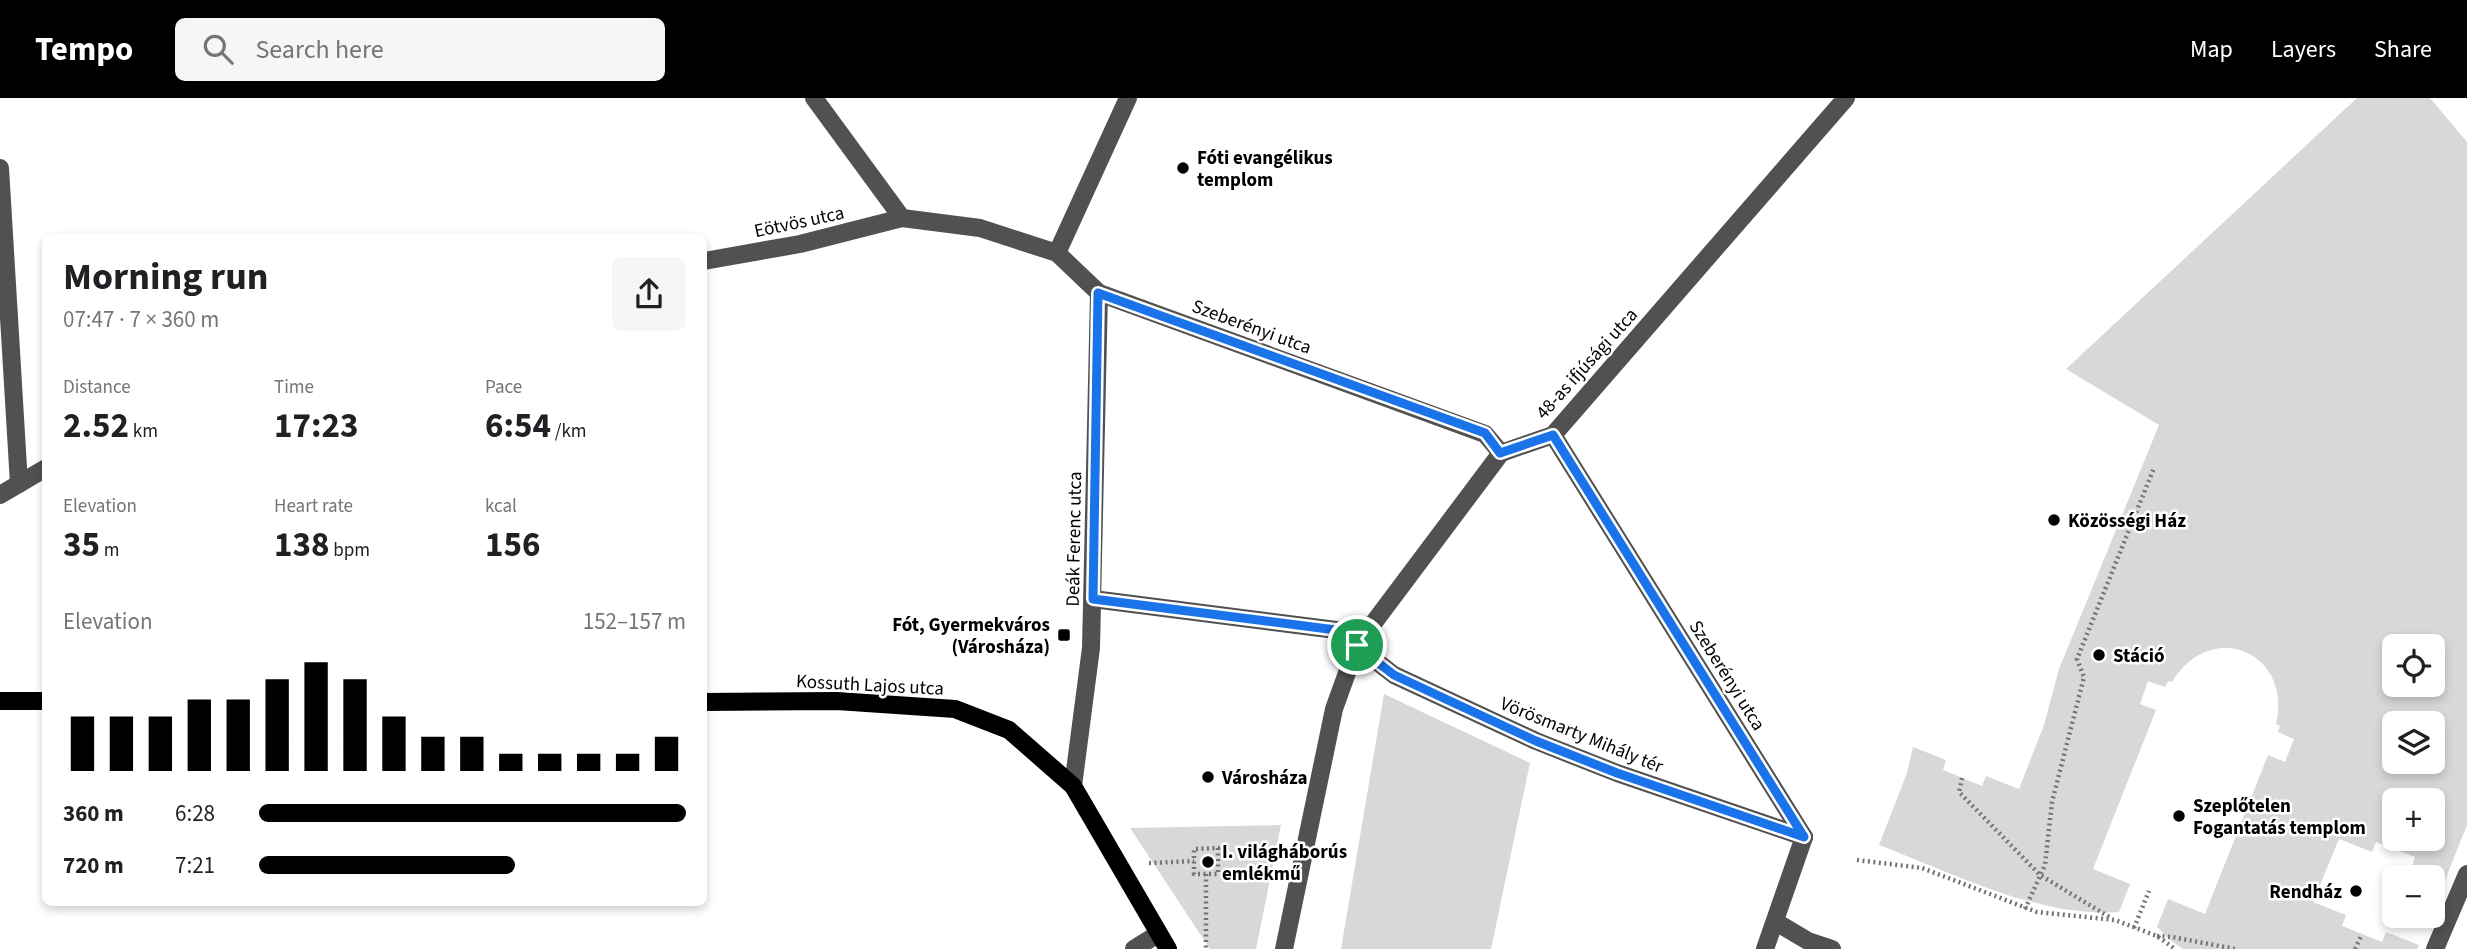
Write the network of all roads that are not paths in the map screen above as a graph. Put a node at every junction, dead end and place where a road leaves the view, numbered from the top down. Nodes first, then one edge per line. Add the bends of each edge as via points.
1 (814, 98) edge
2 (1128, 98) edge
3 (1846, 98) edge
4 (0, 168) edge
5 (902, 218) junction
6 (1056, 253) junction
7 (707, 260) edge
8 (1098, 293) junction
9 (1553, 435) junction
10 (1500, 453) junction
11 (42, 470) edge
12 (19, 484) junction
13 (0, 495) edge
14 (1093, 599) junction
15 (1357, 645) junction
16 (0, 701) edge
17 (42, 701) edge
18 (707, 702) edge
19 (1073, 786) junction
20 (1804, 837) junction
21 (2467, 874) edge
22 (1776, 922) junction
23 (1163, 942) edge
24 (1134, 949) edge
25 (1284, 949) edge
26 (1765, 949) edge
27 (1832, 949) edge
28 (2435, 949) edge

1 - 5 street
2 - 6 street
3 - 9 street, 48-as ifjúsági utca
4 - 12 street
5 - 6 street via 980,228
5 - 7 street, Eötvös utca via 800,244
6 - 8 street
8 - 10 street, Szeberényi utca via 1485,433
8 - 14 street, Deák Ferenc utca
9 - 10 street, 48-as ifjúsági utca
9 - 20 street, Szeberényi utca
10 - 15 street
11 - 12 street
12 - 13 street
14 - 15 street, Vörösmarty Mihály tér via 1336,630
14 - 19 street, Deák Ferenc utca
15 - 20 street, Vörösmarty Mihály tér via 1394,675 1536,741
15 - 25 street via 1334,709
16 - 17 main road
18 - 19 main road, Kossuth Lajos utca via 837,701 955,709 1009,730
19 - 23 main road, Kossuth Lajos utca
20 - 22 street
21 - 28 street
22 - 26 street
22 - 27 street
23 - 24 street

